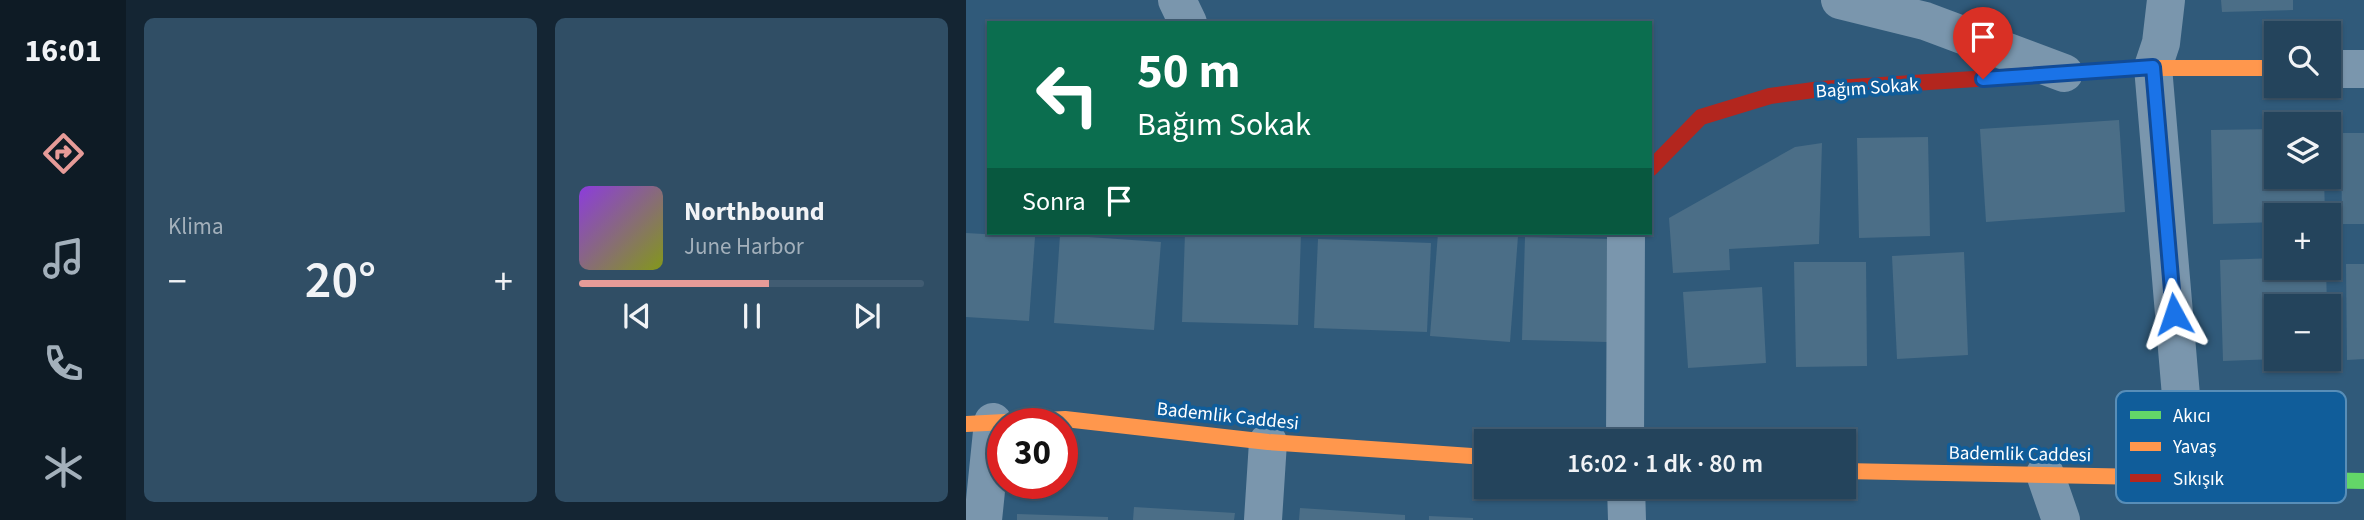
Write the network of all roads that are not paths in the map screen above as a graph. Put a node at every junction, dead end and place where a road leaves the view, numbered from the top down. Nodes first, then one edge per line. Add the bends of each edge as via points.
1 (1177, 0) edge
2 (1840, 0) edge
3 (2166, 0) edge
4 (1187, 21) edge
5 (2153, 67) junction
6 (2264, 68) edge
7 (2341, 69) edge
8 (2364, 69) edge
9 (2064, 73) junction
10 (1652, 167) edge
11 (1626, 235) edge
12 (2181, 391) edge
13 (979, 423) edge
14 (1625, 429) edge
15 (1268, 442) junction
16 (1474, 456) edge
17 (1856, 471) edge
18 (2045, 474) junction
19 (2116, 476) edge
20 (2346, 481) edge
21 (2364, 481) edge
22 (1626, 499) edge
23 (983, 520) edge
24 (1264, 520) edge
25 (1627, 520) edge
26 (2061, 520) edge

1 - 4 street
2 - 9 street via 1925,21
3 - 5 street
5 - 6 street, Bağım Sokak
5 - 9 street, Bağım Sokak
5 - 12 street
7 - 8 street
9 - 10 street, Bağım Sokak via 1770,96 1701,117
11 - 14 street
13 - 15 street, Bademlik Caddesi via 1065,419
13 - 23 street
15 - 16 street, Bademlik Caddesi
15 - 24 street
17 - 18 street, Bademlik Caddesi
18 - 19 street, Bademlik Caddesi
18 - 26 street
20 - 21 street, Bademlik Caddesi
22 - 25 street

